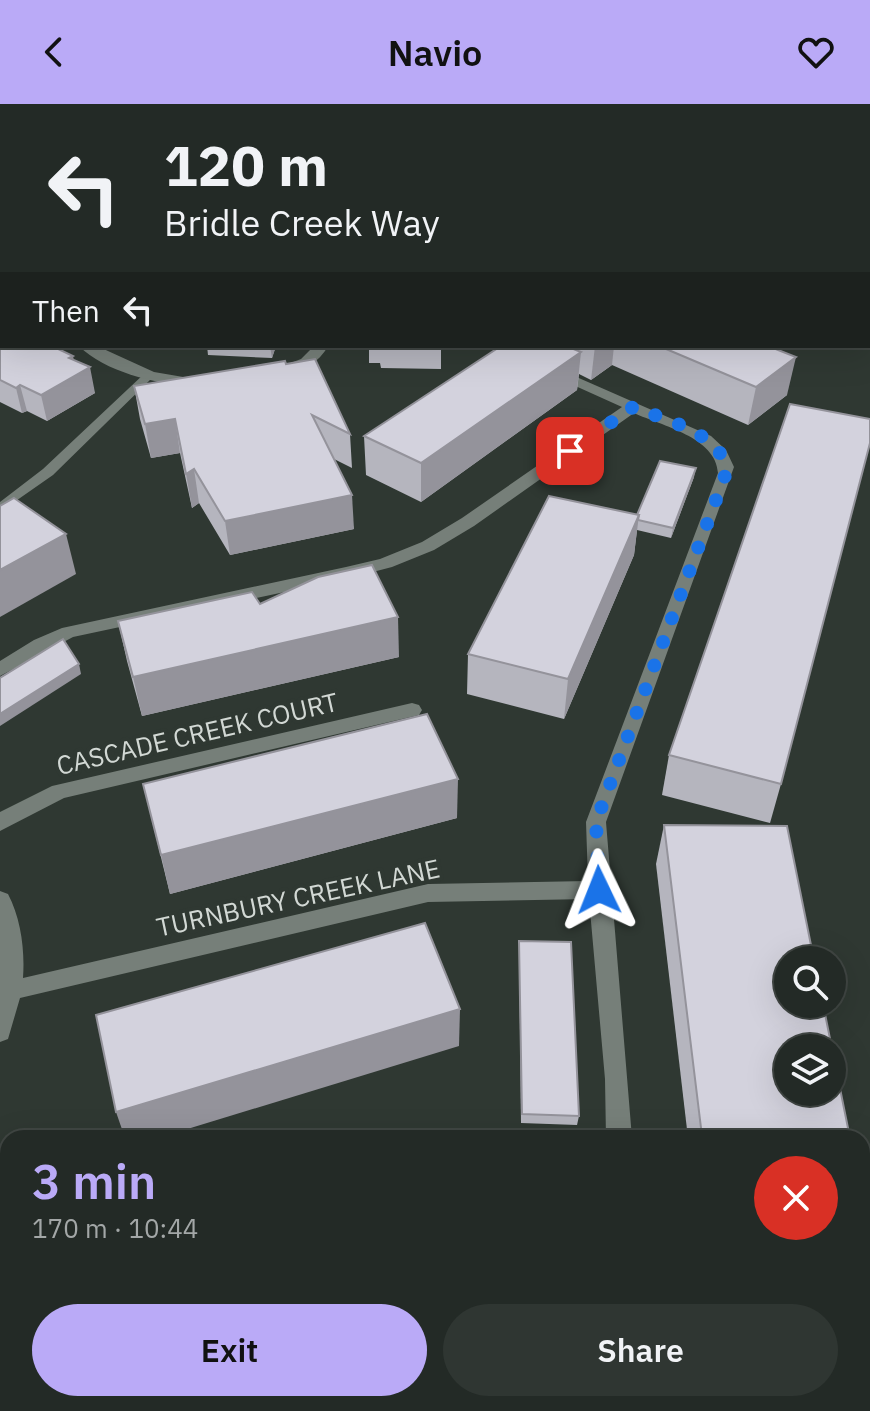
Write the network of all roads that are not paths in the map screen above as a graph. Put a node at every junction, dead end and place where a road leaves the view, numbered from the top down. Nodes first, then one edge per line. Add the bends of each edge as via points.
1 (90, 348) edge
2 (320, 348) edge
3 (540, 365) edge
4 (265, 375) edge
5 (148, 376) junction
6 (206, 381) edge
7 (633, 407) junction
8 (0, 508) edge
9 (0, 670) edge
10 (412, 710) dead end
11 (0, 823) edge
12 (599, 890) junction
13 (0, 900) edge
14 (13, 990) junction
15 (0, 1032) edge
16 (619, 1130) edge

1 - 5 street
2 - 4 street via 303,365
3 - 7 street
5 - 6 street
5 - 8 lane via 48,472
7 - 9 street via 428,546 346,573 68,632
7 - 12 street via 705,439 720,450 726,473 596,822
10 - 11 street, CASCADE CREEK COURT via 72,787 21,808
12 - 14 street, TURNBURY CREEK LANE via 428,893
12 - 16 street
13 - 14 street via 13,952
14 - 15 street

